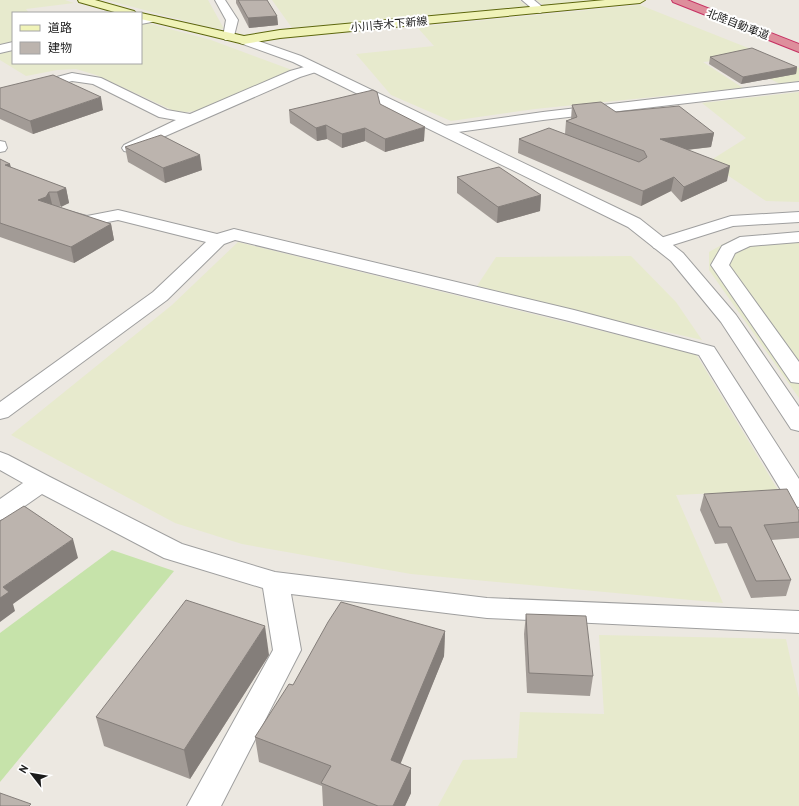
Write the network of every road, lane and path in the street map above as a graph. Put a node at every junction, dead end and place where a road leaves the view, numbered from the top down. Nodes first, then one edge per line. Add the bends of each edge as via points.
1 (83, 0) edge
2 (220, 0) edge
3 (527, 0) edge
4 (635, 0) edge
5 (677, 0) edge
6 (707, 0) edge
7 (540, 10) junction
8 (126, 12) edge
9 (742, 14) dead end
10 (142, 16) edge
11 (153, 19) junction
12 (142, 21) edge
13 (237, 38) junction
14 (12, 46) edge
15 (799, 48) edge
16 (0, 49) edge
17 (315, 68) junction
18 (799, 86) edge
19 (0, 96) edge
20 (192, 118) junction
21 (510, 120) junction
22 (444, 130) junction
23 (539, 132) edge
24 (129, 148) edge
25 (59, 213) edge
26 (799, 217) edge
27 (799, 237) edge
28 (218, 240) junction
29 (660, 244) junction
30 (799, 377) edge
31 (0, 412) edge
32 (799, 424) edge
33 (0, 460) edge
34 (41, 483) junction
35 (799, 499) edge
36 (0, 511) edge
37 (275, 582) junction
38 (799, 622) edge
39 (204, 806) edge

1 - 8 main road
2 - 13 street via 232,20
3 - 7 street
4 - 7 main road, 小川寺木下新線
5 - 15 highway, 北陸自動車道
6 - 9 highway, 北陸自動車道
7 - 13 main road, 小川寺木下新線
10 - 11 main road, 小川寺木下新線
11 - 12 street
11 - 13 main road, 小川寺木下新線
13 - 17 street via 272,49
14 - 16 street
17 - 20 street
17 - 22 street
18 - 21 street
19 - 20 street via 53,81 72,77 82,78 96,81 164,114
20 - 24 street
21 - 22 street
21 - 23 street
22 - 29 street via 634,223
25 - 28 street via 87,221 118,215
26 - 29 street via 731,221
27 - 30 street via 746,241 728,250 720,265
28 - 31 street via 160,296
28 - 35 street via 234,234 574,316 707,351
29 - 32 street via 677,257 729,319
33 - 34 street
34 - 36 street
34 - 37 street via 173,551
37 - 38 street via 487,608
37 - 39 street via 287,650

